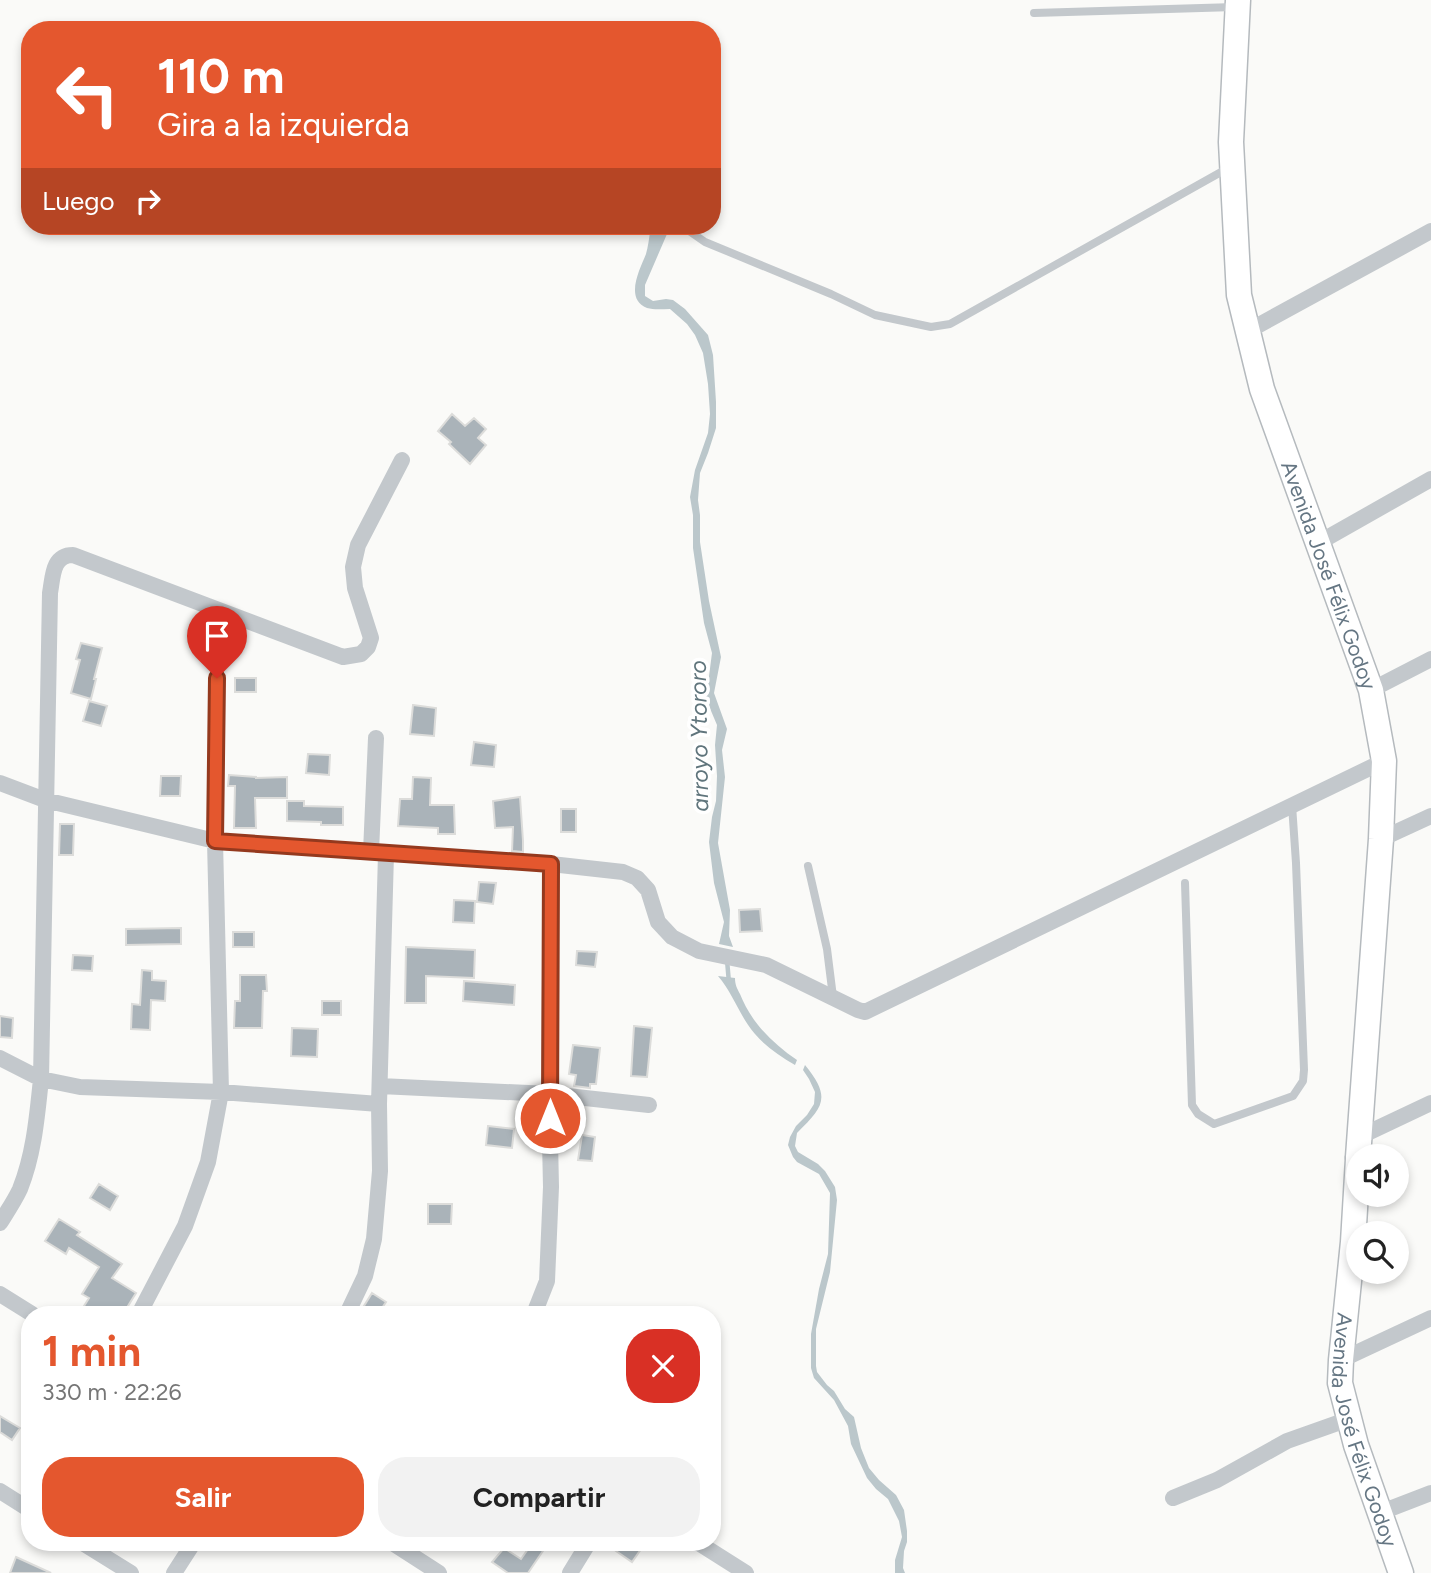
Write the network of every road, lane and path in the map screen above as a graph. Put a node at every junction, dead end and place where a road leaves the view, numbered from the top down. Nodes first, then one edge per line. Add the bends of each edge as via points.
1 (1238, 3) edge
2 (1034, 13) dead end
3 (1232, 166) junction
4 (1431, 231) edge
5 (695, 235) edge
6 (1248, 331) junction
7 (402, 460) dead end
8 (1431, 480) edge
9 (1318, 543) junction
10 (1431, 659) edge
11 (217, 678) dead end
12 (1371, 690) junction
13 (376, 738) dead end
14 (1384, 761) junction
15 (0, 783) edge
16 (45, 800) junction
17 (1292, 805) junction
18 (1431, 816) edge
19 (1381, 839) junction
20 (215, 841) junction
21 (379, 853) junction
22 (551, 864) junction
23 (808, 866) dead end
24 (1185, 883) dead end
25 (833, 997) junction
26 (0, 1058) edge
27 (41, 1079) junction
28 (380, 1086) junction
29 (221, 1091) junction
30 (549, 1094) junction
31 (1431, 1103) edge
32 (379, 1104) junction
33 (649, 1105) dead end
34 (1359, 1144) edge
35 (1370, 1144) edge
36 (1355, 1207) edge
37 (0, 1223) edge
38 (0, 1294) edge
39 (143, 1306) edge
40 (353, 1306) edge
41 (537, 1306) edge
42 (21, 1307) edge
43 (1431, 1318) edge
44 (1341, 1360) junction
45 (1349, 1419) junction
46 (0, 1491) edge
47 (1431, 1493) edge
48 (1173, 1499) dead end
49 (21, 1504) edge
50 (1379, 1513) junction
51 (96, 1551) edge
52 (188, 1551) edge
53 (405, 1551) edge
54 (583, 1551) edge
55 (711, 1551) edge
56 (131, 1573) edge
57 (174, 1573) edge
58 (439, 1573) edge
59 (570, 1573) edge
60 (746, 1573) edge
61 (1401, 1573) edge

1 - 2 lane
1 - 3 main road, Avenida José Félix Godoy
3 - 5 lane via 950,324 931,327 875,314
3 - 6 main road, Avenida José Félix Godoy via 1238,295
4 - 6 street
6 - 9 main road, Avenida José Félix Godoy via 1262,390
7 - 16 street via 358,545 355,588 371,638 360,654 343,657 73,555 61,558 50,593
8 - 9 street
9 - 12 main road, Avenida José Félix Godoy
10 - 12 street
11 - 20 street
12 - 14 main road, Avenida José Félix Godoy
13 - 21 street
14 - 17 street
14 - 19 main road, Avenida José Félix Godoy
15 - 16 street
16 - 20 street
16 - 27 street
17 - 24 lane via 1303,1081 1293,1096 1214,1124 1192,1105
17 - 25 street via 864,1012
18 - 19 street
19 - 34 main road, Avenida José Félix Godoy
20 - 21 street
20 - 29 street
21 - 22 street
21 - 28 street
22 - 25 street via 623,872 637,878 648,890 658,922 672,937 699,951 766,965
22 - 30 street
23 - 25 lane
26 - 27 street
27 - 29 street via 80,1087
27 - 37 street via 29,1164
28 - 30 street
28 - 32 street
29 - 32 street
29 - 39 street via 208,1162 185,1226
30 - 33 street
30 - 41 street via 547,1280
31 - 35 street
32 - 40 street via 374,1240
36 - 44 main road, Avenida José Félix Godoy
38 - 42 street
43 - 44 street
44 - 45 main road, Avenida José Félix Godoy via 1340,1383
45 - 48 street via 1287,1441
45 - 50 main road, Avenida José Félix Godoy
46 - 49 street
47 - 50 street
50 - 61 main road, Avenida José Félix Godoy
51 - 56 street
52 - 57 street
53 - 58 street
54 - 59 street
55 - 60 street

